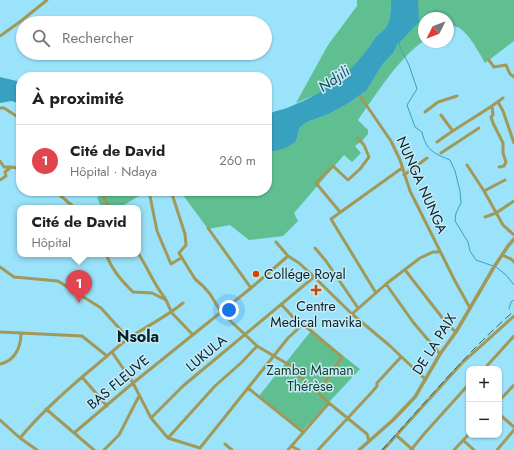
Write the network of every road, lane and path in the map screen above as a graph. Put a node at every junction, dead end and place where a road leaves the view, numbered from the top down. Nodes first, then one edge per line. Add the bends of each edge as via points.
1 (47, 0) edge
2 (28, 16) edge
3 (16, 25) edge
4 (0, 36) edge
5 (488, 59) dead end
6 (514, 77) edge
7 (360, 96) dead end
8 (457, 96) dead end
9 (503, 98) dead end
10 (498, 102) junction
11 (492, 106) junction
12 (0, 108) edge
13 (425, 112) dead end
14 (441, 115) dead end
15 (16, 116) edge
16 (480, 128) dead end
17 (452, 130) junction
18 (358, 138) dead end
19 (437, 142) dead end
20 (514, 143) edge
21 (441, 153) dead end
22 (428, 158) dead end
23 (0, 161) edge
24 (467, 165) dead end
25 (11, 167) junction
26 (499, 167) dead end
27 (16, 168) edge
28 (402, 168) junction
29 (404, 175) junction
30 (0, 180) edge
31 (505, 180) dead end
32 (484, 191) junction
33 (61, 196) edge
34 (150, 196) edge
35 (173, 196) edge
36 (514, 201) edge
37 (71, 205) edge
38 (340, 212) junction
39 (496, 213) junction
40 (485, 217) dead end
41 (208, 228) dead end
42 (514, 235) edge
43 (514, 239) edge
44 (276, 242) dead end
45 (315, 248) dead end
46 (440, 252) junction
47 (502, 255) junction
48 (288, 256) junction
49 (107, 257) edge
50 (141, 257) edge
51 (182, 258) junction
52 (514, 262) edge
53 (0, 267) edge
54 (405, 270) junction
55 (314, 277) junction
56 (386, 284) junction
57 (251, 288) junction
58 (376, 293) junction
59 (166, 300) junction
60 (183, 302) dead end
61 (282, 304) junction
62 (358, 308) junction
63 (470, 308) junction
64 (172, 312) junction
65 (221, 312) junction
66 (352, 314) junction
67 (514, 316) edge
68 (301, 326) junction
69 (0, 332) edge
70 (456, 332) junction
71 (21, 333) junction
72 (246, 334) junction
73 (193, 335) junction
74 (514, 336) edge
75 (128, 338) junction
76 (257, 346) junction
77 (112, 352) junction
78 (440, 354) junction
79 (275, 355) junction
80 (107, 356) junction
81 (401, 357) junction
82 (0, 364) edge
83 (487, 366) edge
84 (82, 377) junction
85 (425, 379) junction
86 (133, 383) junction
87 (514, 385) edge
88 (466, 387) edge
89 (248, 388) junction
90 (318, 393) junction
91 (139, 396) junction
92 (502, 398) edge
93 (329, 403) junction
94 (107, 406) junction
95 (46, 409) junction
96 (502, 417) edge
97 (151, 418) junction
98 (348, 418) junction
99 (0, 420) edge
100 (514, 429) edge
101 (303, 432) junction
102 (74, 433) junction
103 (397, 436) junction
104 (466, 437) edge
105 (20, 438) junction
106 (168, 438) junction
107 (463, 440) junction
108 (369, 441) junction
109 (225, 444) dead end
110 (291, 446) junction
111 (37, 450) edge
112 (94, 450) edge
113 (104, 450) edge
114 (232, 450) edge
115 (288, 450) edge
116 (299, 450) edge
117 (318, 450) edge
118 (359, 450) edge
119 (383, 450) edge
120 (412, 450) edge
121 (454, 450) edge
122 (474, 450) edge
123 (497, 450) edge

1 - 2 street
3 - 4 street
5 - 6 street via 494,67 506,65
7 - 28 street, NUNGA NUNGA via 391,140
8 - 13 street via 438,102
9 - 10 street
10 - 11 street
10 - 20 street
11 - 17 street
11 - 26 street via 492,119 503,143 505,160 504,166
12 - 15 street
14 - 17 street
16 - 21 street
17 - 19 street
18 - 38 street via 369,157 360,169 348,180 333,166 316,183
22 - 29 street
23 - 25 street via 4,167
24 - 32 street
25 - 27 street
25 - 30 street
28 - 29 street, NUNGA NUNGA
28 - 38 street
29 - 46 street, NUNGA NUNGA
31 - 32 street
32 - 39 street
33 - 37 street
34 - 51 street via 157,231 171,264
35 - 51 street via 185,234 186,245 178,253
36 - 39 street
38 - 58 street via 331,220
39 - 40 street
39 - 42 street
41 - 57 street
43 - 47 street, DE LA PAIX
44 - 48 street
45 - 62 street
46 - 54 street via 421,257
46 - 63 street, NUNGA NUNGA
47 - 52 street
47 - 63 street, DE LA PAIX
48 - 55 street
48 - 57 street, BAS FLEUVE
49 - 59 street via 117,276 132,292 152,294
50 - 59 street
51 - 65 street via 194,279 210,294
53 - 75 street via 14,277 58,281 101,308
54 - 56 street
54 - 70 street
55 - 61 street, LUKULA
55 - 66 street
56 - 58 street
56 - 78 street
57 - 65 street, BAS FLEUVE
58 - 62 street
59 - 64 street
60 - 64 street
61 - 68 street
61 - 72 street, LUKULA
62 - 66 street
63 - 70 street, DE LA PAIX
64 - 73 street
64 - 75 street
65 - 72 street
65 - 73 street, BAS FLEUVE
66 - 81 street
67 - 103 street via 462,363
68 - 79 street
68 - 90 street via 303,324 342,357
69 - 71 street
70 - 78 street, DE LA PAIX
71 - 80 street via 82,336
71 - 82 street via 18,349 12,360
72 - 76 street
72 - 97 street, LUKULA via 183,386
73 - 86 street, BAS FLEUVE
74 - 83 street
75 - 77 street
76 - 79 street
76 - 106 street via 215,386
77 - 80 street
77 - 86 street
78 - 85 street, DE LA PAIX
79 - 89 street
79 - 90 street via 291,366
80 - 84 street
81 - 85 street
81 - 98 street
84 - 94 street
84 - 95 street
85 - 108 street, DE LA PAIX via 414,398
86 - 91 street
86 - 94 street, BAS FLEUVE
87 - 92 street
88 - 120 street
89 - 101 street
89 - 106 street via 200,448
90 - 93 street
91 - 97 street
91 - 113 street via 119,435
93 - 98 street
93 - 101 street
94 - 102 street, BAS FLEUVE
95 - 102 street
95 - 105 street
96 - 100 street
97 - 106 street
98 - 108 street via 368,434
98 - 117 street
99 - 105 street
100 - 123 street
101 - 110 street
102 - 112 street
103 - 119 street
103 - 120 street
104 - 107 street
105 - 111 street
107 - 121 street
107 - 122 street
108 - 118 street, DE LA PAIX
109 - 114 street
110 - 115 street
110 - 116 street

